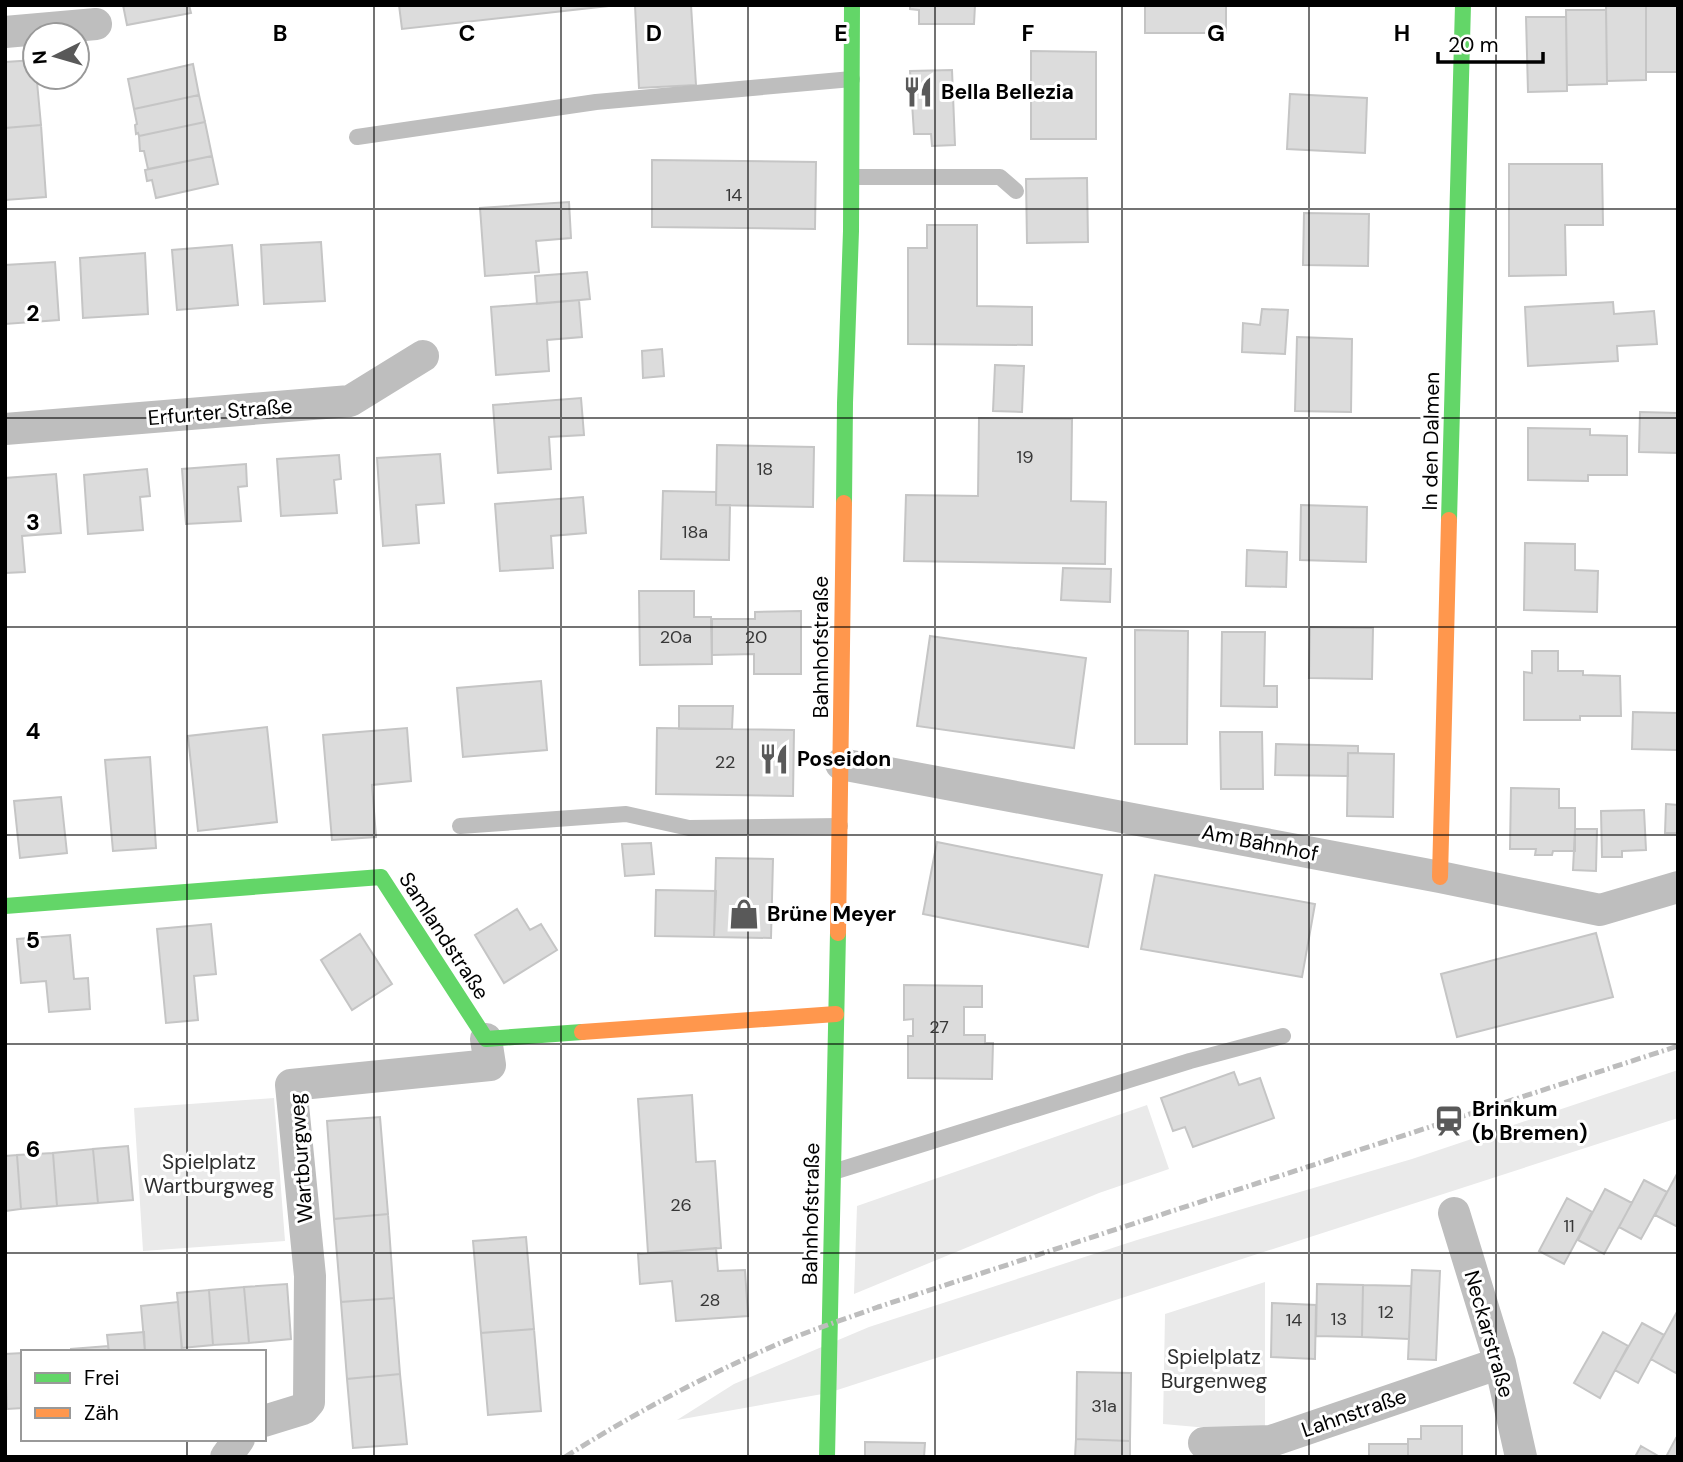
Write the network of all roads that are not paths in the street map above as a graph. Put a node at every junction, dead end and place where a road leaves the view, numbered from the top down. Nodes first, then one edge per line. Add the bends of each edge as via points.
1 (852, 5) edge
2 (1463, 5) edge
3 (96, 24) dead end
4 (5, 32) edge
5 (852, 79) junction
6 (357, 138) dead end
7 (852, 177) junction
8 (1016, 191) dead end
9 (423, 356) dead end
10 (5, 429) edge
11 (841, 764) junction
12 (460, 826) dead end
13 (840, 827) junction
14 (1440, 877) junction
15 (1678, 887) edge
16 (5, 906) edge
17 (836, 1014) junction
18 (1283, 1036) dead end
19 (486, 1039) junction
20 (833, 1172) junction
21 (1454, 1213) dead end
22 (1500, 1363) junction
23 (266, 1420) edge
24 (238, 1441) edge
25 (1204, 1443) dead end
26 (226, 1457) edge
27 (827, 1457) edge
28 (1521, 1457) edge

1 - 5 street, Bahnhofstraße
2 - 14 street, In den Dalmen
3 - 4 street
5 - 6 lane via 597,102
5 - 7 street, Bahnhofstraße
7 - 8 lane via 1000,177
7 - 11 street, Bahnhofstraße
9 - 10 street, Erfurter Straße via 350,401
11 - 13 street, Bahnhofstraße
11 - 14 street, Am Bahnhof
12 - 13 lane via 626,814 689,828
13 - 17 street, Bahnhofstraße
14 - 15 street, Am Bahnhof via 1600,909
16 - 19 street, Samlandstraße via 382,877
17 - 19 street
17 - 20 street, Bahnhofstraße
18 - 20 lane
19 - 23 street, Wartburgweg via 490,1065 291,1085 310,1276 309,1402 303,1409
20 - 27 street, Bahnhofstraße
21 - 22 street, Neckarstraße
22 - 25 street, Lahnstraße via 1271,1441
22 - 28 street, Neckarstraße
24 - 26 street

